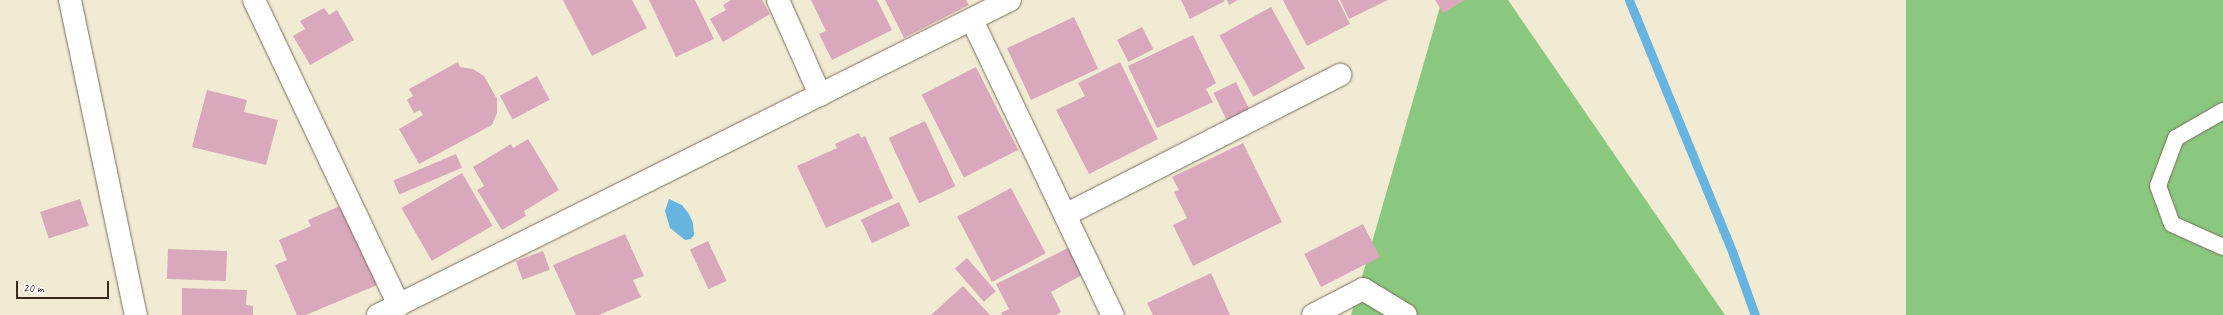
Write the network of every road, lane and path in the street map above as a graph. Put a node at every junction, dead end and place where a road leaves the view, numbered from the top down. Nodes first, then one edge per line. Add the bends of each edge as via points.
1 (70, 0) edge
2 (254, 0) edge
3 (778, 0) edge
4 (1010, 0) edge
5 (972, 20) junction
6 (1340, 75) dead end
7 (820, 95) junction
8 (2223, 111) edge
9 (1065, 215) junction
10 (2223, 247) edge
11 (399, 305) junction
12 (136, 315) edge
13 (378, 315) edge
14 (1113, 315) edge
15 (1313, 315) edge
16 (1406, 315) edge

1 - 12 street
2 - 11 street
3 - 7 street
4 - 5 street
5 - 7 street
5 - 9 street
6 - 9 street
7 - 11 street
8 - 10 lane via 2176,138 2158,186 2172,224
9 - 14 street
11 - 13 street
15 - 16 street via 1363,289

